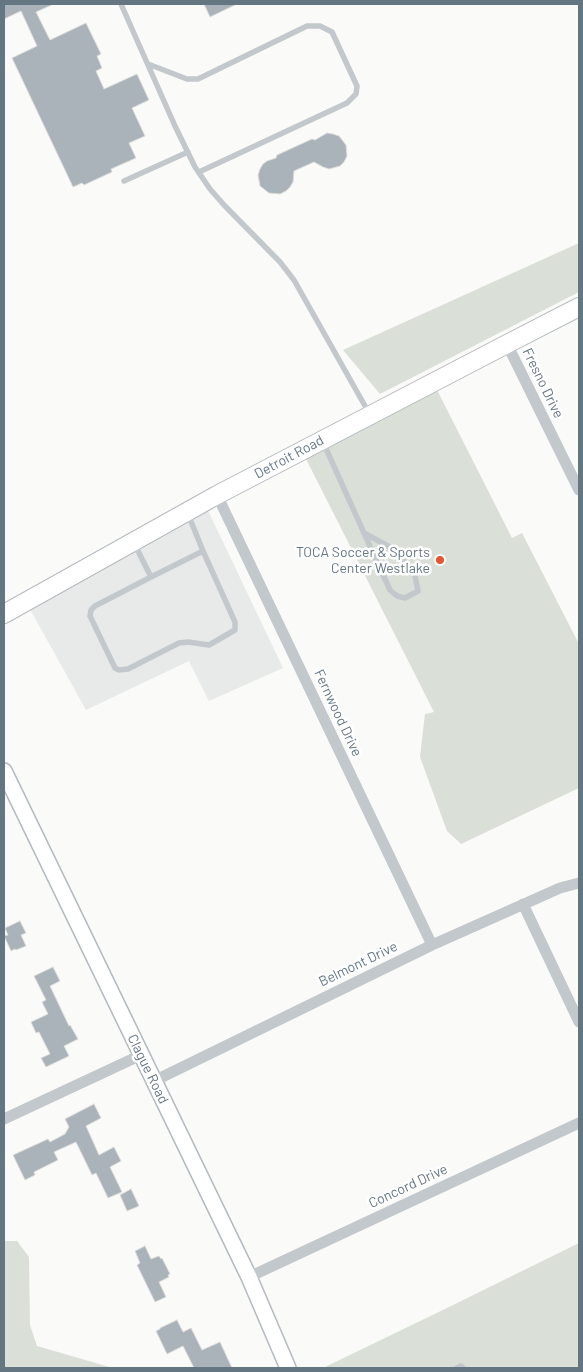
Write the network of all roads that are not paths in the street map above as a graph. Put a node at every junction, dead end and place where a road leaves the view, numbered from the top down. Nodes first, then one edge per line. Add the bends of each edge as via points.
1 (121, 4) edge
2 (148, 64) junction
3 (188, 152) junction
4 (199, 172) junction
5 (124, 181) dead end
6 (579, 307) edge
7 (507, 344) junction
8 (370, 415) junction
9 (322, 440) junction
10 (579, 490) edge
11 (217, 495) junction
12 (187, 512) junction
13 (364, 533) junction
14 (133, 542) junction
15 (203, 551) junction
16 (150, 577) junction
17 (4, 614) edge
18 (4, 771) edge
19 (579, 883) edge
20 (523, 904) junction
21 (432, 945) junction
22 (579, 1022) edge
23 (141, 1055) junction
24 (154, 1081) junction
25 (4, 1119) edge
26 (579, 1123) edge
27 (249, 1277) junction
28 (288, 1368) edge
29 (457, 1368) edge
30 (463, 1368) edge

1 - 2 lane
2 - 3 lane
2 - 4 lane via 187,79 198,79 307,26 320,26 332,32 357,86 356,94 347,103
3 - 4 lane
3 - 5 lane
4 - 8 lane via 224,205 294,280
6 - 7 main road, Detroit Road
7 - 8 main road, Detroit Road
7 - 10 street, Fresno Drive
8 - 9 main road, Detroit Road
9 - 11 main road, Detroit Road
9 - 13 lane
11 - 12 main road, Detroit Road
11 - 21 street, Fernwood Drive
12 - 14 main road, Detroit Road
12 - 15 lane
13 - 13 lane via 390,590 404,598 418,591 415,576 397,551
14 - 16 lane
14 - 17 main road, Detroit Road
15 - 16 lane
15 - 16 lane via 235,622 235,630 209,645 179,643 118,670 90,616 91,610
18 - 23 main road, Clague Road
19 - 20 street, Belmont Drive
20 - 21 street, Belmont Drive
20 - 22 street
21 - 24 street, Belmont Drive
23 - 24 main road, Clague Road
23 - 25 street
24 - 27 main road, Clague Road
26 - 27 street, Concord Drive
27 - 28 main road, Clague Road
29 - 30 lane

